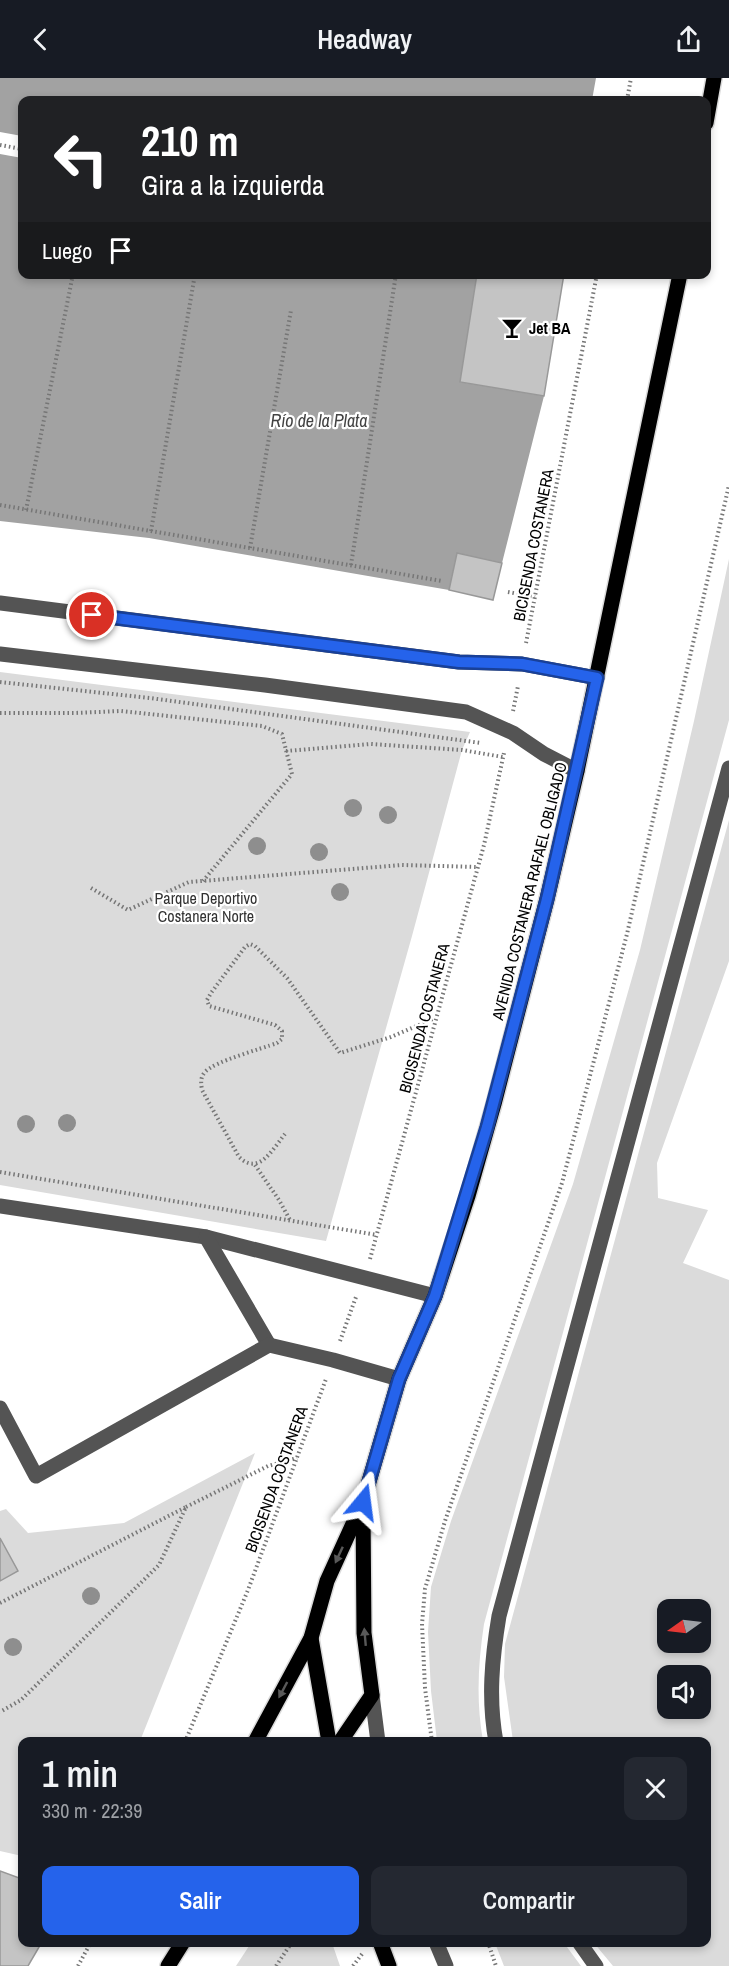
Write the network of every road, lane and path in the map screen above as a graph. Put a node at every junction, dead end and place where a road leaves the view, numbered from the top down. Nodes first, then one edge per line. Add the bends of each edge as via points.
1 (631, 78) edge
2 (714, 78) edge
3 (628, 96) edge
4 (711, 96) edge
5 (0, 146) edge
6 (18, 148) edge
7 (72, 279) edge
8 (194, 279) edge
9 (395, 279) edge
10 (596, 279) edge
11 (679, 279) edge
12 (291, 310) dead end
13 (729, 484) edge
14 (0, 505) edge
15 (26, 510) junction
16 (151, 531) junction
17 (250, 548) junction
18 (351, 565) junction
19 (442, 581) dead end
20 (508, 592) dead end
21 (535, 597) junction
22 (0, 603) edge
23 (0, 654) edge
24 (522, 664) junction
25 (597, 678) junction
26 (0, 682) edge
27 (0, 713) edge
28 (509, 731) junction
29 (482, 744) dead end
30 (286, 751) junction
31 (503, 757) junction
32 (729, 768) edge
33 (577, 771) junction
34 (478, 867) junction
35 (203, 881) junction
36 (91, 888) dead end
37 (436, 1017) junction
38 (285, 1134) dead end
39 (255, 1165) junction
40 (0, 1172) edge
41 (0, 1206) edge
42 (291, 1221) junction
43 (377, 1235) junction
44 (206, 1237) junction
45 (363, 1277) junction
46 (435, 1296) junction
47 (269, 1345) junction
48 (333, 1360) junction
49 (399, 1379) junction
50 (0, 1408) edge
51 (297, 1458) junction
52 (363, 1502) junction
53 (186, 1507) junction
54 (0, 1603) edge
55 (311, 1638) junction
56 (372, 1695) junction
57 (0, 1712) edge
58 (187, 1737) edge
59 (258, 1737) edge
60 (328, 1737) edge
61 (343, 1737) edge
62 (377, 1737) edge
63 (431, 1737) edge
64 (495, 1737) edge
65 (88, 1947) edge
66 (178, 1947) edge
67 (288, 1947) edge
68 (382, 1947) edge
69 (438, 1947) edge
70 (490, 1947) edge
71 (583, 1947) edge
72 (78, 1966) edge
73 (168, 1966) edge
74 (276, 1966) edge
75 (389, 1966) edge
76 (446, 1966) edge
77 (496, 1966) edge
78 (596, 1966) edge

1 - 3 path
2 - 4 main road
5 - 6 path
7 - 15 path
8 - 16 path
9 - 18 path
10 - 21 path, BICISENDA COSTANERA
11 - 25 main road, AVENIDA COSTANERA RAFAEL OBLIGADO
12 - 17 path
13 - 63 path via 627,934 562,1183 425,1589 425,1688
14 - 15 path
15 - 16 path
16 - 17 path
17 - 18 path
18 - 19 path
20 - 21 path
21 - 24 path, BICISENDA COSTANERA
22 - 24 street via 459,662
23 - 28 street via 466,712
24 - 25 street
24 - 28 path, BICISENDA COSTANERA
25 - 33 main road, AVENIDA COSTANERA RAFAEL OBLIGADO
26 - 29 path via 150,698
27 - 30 path via 121,711 262,726 282,734
28 - 31 path, BICISENDA COSTANERA
28 - 33 street
30 - 31 path via 371,744
30 - 35 path via 292,774
31 - 34 path, BICISENDA COSTANERA
32 - 64 street via 500,1616 491,1695
33 - 46 main road, AVENIDA COSTANERA RAFAEL OBLIGADO via 494,1104
34 - 35 path via 402,865
34 - 37 path, BICISENDA COSTANERA
35 - 36 path via 189,882 128,910
37 - 39 path via 340,1053 287,978 255,946 245,947 211,993 209,1006 275,1025 282,1031 282,1039 215,1065 201,1080 202,1090 239,1157
37 - 43 path, BICISENDA COSTANERA
38 - 39 path
39 - 42 path
40 - 42 path
41 - 44 street
42 - 43 path
43 - 45 path, BICISENDA COSTANERA
44 - 45 street
44 - 47 street
45 - 46 street
45 - 48 path, BICISENDA COSTANERA
46 - 49 main road, AVENIDA COSTANERA RAFAEL OBLIGADO
47 - 48 street
47 - 50 street via 36,1476
48 - 49 street
48 - 51 path, BICISENDA COSTANERA
49 - 52 main road, AVENIDA COSTANERA RAFAEL OBLIGADO
51 - 53 path via 268,1466
51 - 58 path, BICISENDA COSTANERA
52 -> 55 main road, AVENIDA COSTANERA RAFAEL OBLIGADO via 327,1581
56 -> 52 main road, AVENIDA COSTANERA RAFAEL OBLIGADO via 364,1633
53 - 54 path
53 - 57 path via 159,1565 21,1700
55 -> 59 main road, AVENIDA COSTANERA RAFAEL OBLIGADO
55 - 60 main road
56 - 61 main road
56 - 62 street
65 - 72 path
66 - 73 main road
67 - 74 path
68 - 75 main road
69 - 76 street
70 - 77 path
71 - 78 street

